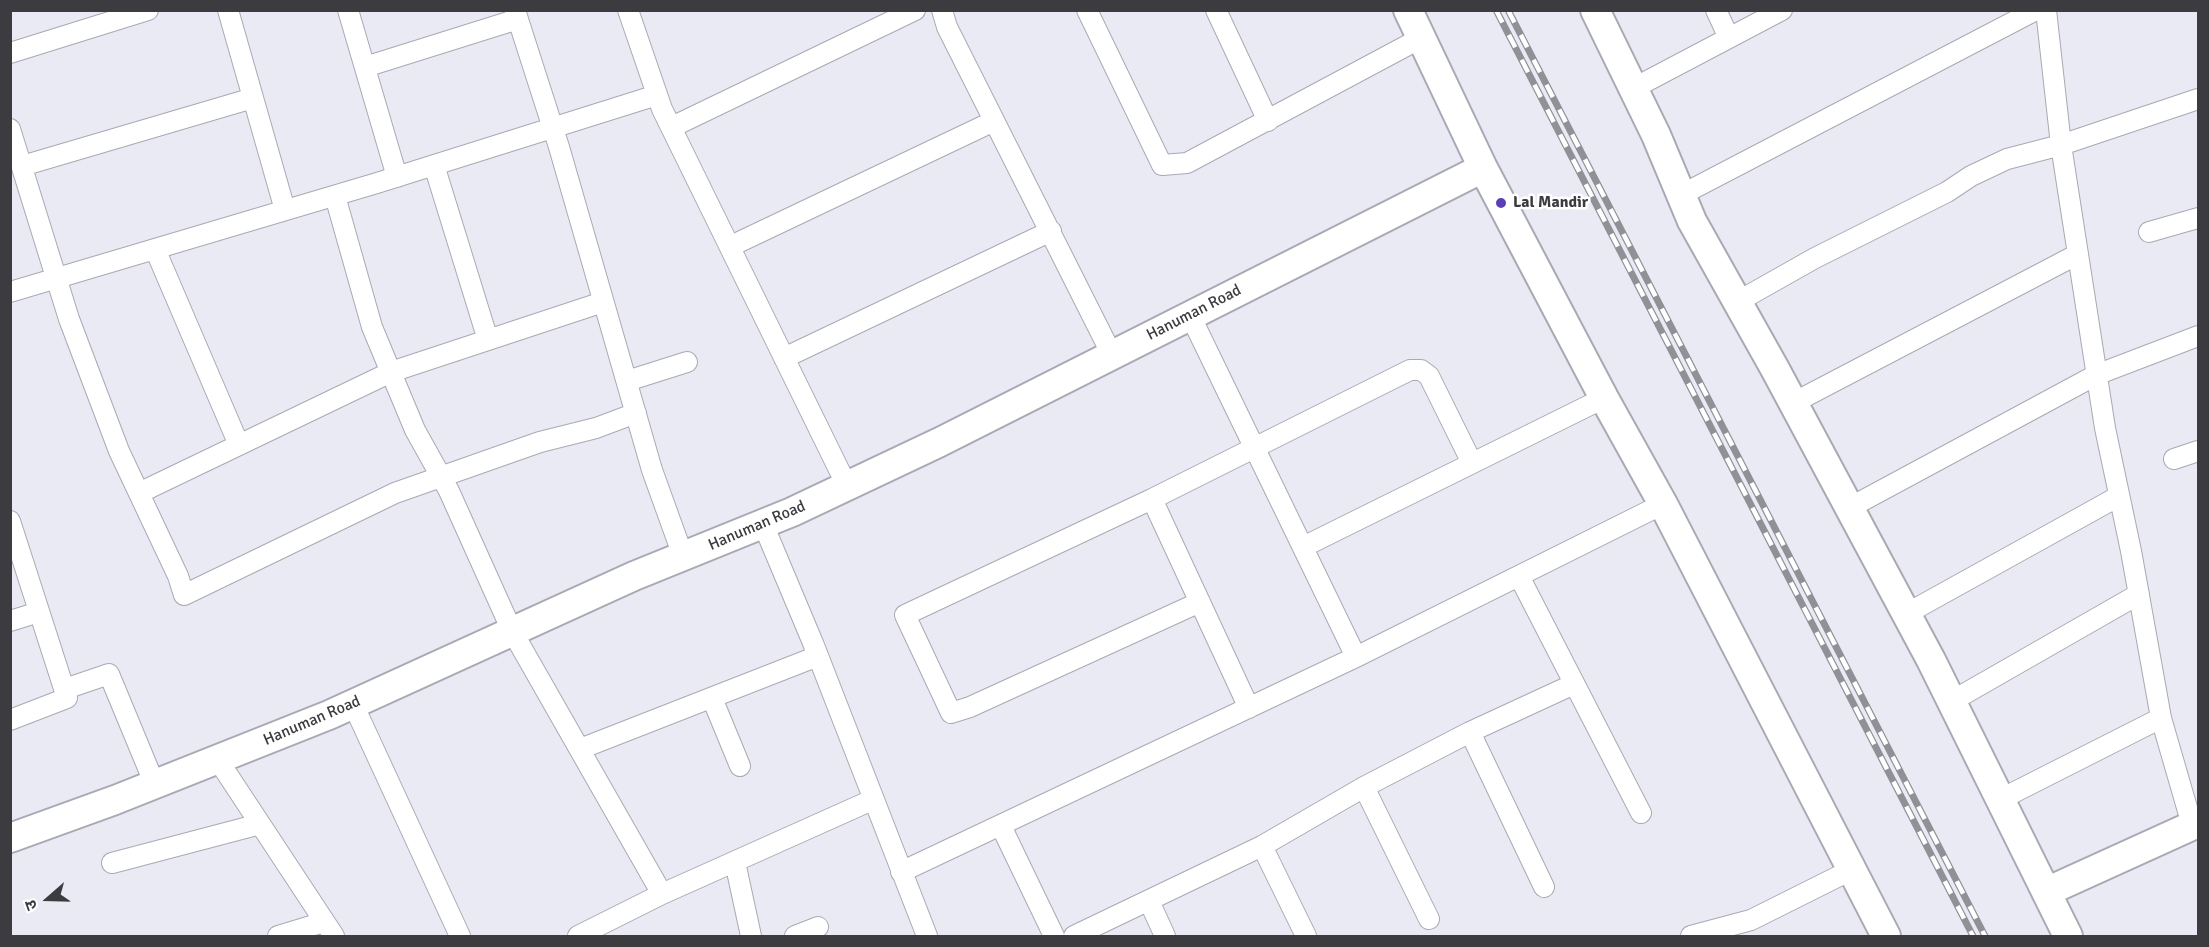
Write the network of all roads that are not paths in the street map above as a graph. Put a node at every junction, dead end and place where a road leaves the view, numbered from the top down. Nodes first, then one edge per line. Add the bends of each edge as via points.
1 (148, 10) edge
2 (228, 10) edge
3 (348, 10) edge
4 (915, 10) edge
5 (942, 10) edge
6 (1086, 10) edge
7 (1216, 10) edge
8 (1408, 10) edge
9 (1595, 10) edge
10 (1716, 10) edge
11 (1782, 10) edge
12 (2036, 10) edge
13 (2046, 10) edge
14 (635, 13) edge
15 (517, 15) edge
16 (1421, 38) junction
17 (1729, 38) junction
18 (10, 53) edge
19 (365, 67) junction
20 (1634, 88) junction
21 (657, 95) junction
22 (253, 98) junction
23 (2199, 99) edge
24 (994, 120) junction
25 (1268, 121) junction
26 (672, 127) junction
27 (10, 129) edge
28 (552, 129) junction
29 (2061, 145) junction
30 (434, 165) junction
31 (22, 166) junction
32 (1483, 168) junction
33 (397, 177) junction
34 (335, 195) junction
35 (1681, 195) junction
36 (285, 210) junction
37 (2199, 218) edge
38 (1051, 231) junction
39 (2150, 232) dead end
40 (731, 246) junction
41 (155, 249) junction
42 (2078, 254) junction
43 (57, 279) junction
44 (10, 292) edge
45 (603, 302) junction
46 (1737, 302) junction
47 (1190, 315) junction
48 (2199, 336) edge
49 (488, 340) junction
50 (1112, 355) junction
51 (784, 358) junction
52 (687, 362) dead end
53 (391, 372) junction
54 (2096, 375) junction
55 (627, 381) junction
56 (1604, 398) junction
57 (1793, 403) junction
58 (636, 413) junction
59 (239, 445) junction
60 (1255, 446) junction
61 (2199, 451) edge
62 (2174, 459) dead end
63 (1472, 463) junction
64 (441, 477) junction
65 (847, 486) junction
66 (139, 493) junction
67 (2119, 496) junction
68 (1152, 499) junction
69 (1663, 504) junction
70 (1849, 508) junction
71 (10, 521) edge
72 (763, 524) junction
73 (1303, 547) junction
74 (683, 556) junction
75 (1519, 576) junction
76 (2139, 594) junction
77 (1200, 602) junction
78 (39, 612) junction
79 (1906, 614) junction
80 (10, 621) edge
81 (512, 631) junction
82 (818, 656) junction
83 (1356, 657) junction
84 (1574, 684) junction
85 (65, 689) junction
86 (712, 698) junction
87 (1952, 701) junction
88 (353, 704) junction
89 (1249, 708) junction
90 (2161, 718) junction
91 (10, 720) edge
92 (1470, 732) junction
93 (579, 749) junction
94 (218, 760) junction
95 (740, 766) dead end
96 (155, 784) junction
97 (1364, 788) junction
98 (2001, 799) junction
99 (872, 800) junction
100 (1641, 813) dead end
101 (260, 824) junction
102 (1001, 826) junction
103 (2196, 831) edge
104 (10, 838) edge
105 (1262, 846) junction
106 (735, 862) junction
107 (112, 863) dead end
108 (1851, 870) junction
109 (902, 872) junction
110 (1544, 887) dead end
111 (662, 894) junction
112 (1149, 901) junction
113 (2050, 901) junction
114 (1429, 919) dead end
115 (818, 927) dead end
116 (329, 929) edge
117 (609, 930) edge
118 (279, 936) edge
119 (460, 936) edge
120 (578, 936) edge
121 (751, 936) edge
122 (795, 936) edge
123 (927, 936) edge
124 (1054, 936) edge
125 (1074, 936) edge
126 (1165, 936) edge
127 (1306, 936) edge
128 (1692, 936) edge
129 (1886, 936) edge
130 (2068, 936) edge

1 - 18 street
2 - 22 street
3 - 19 street
4 - 26 street
5 - 24 street
6 - 25 street via 1162,165 1186,163
7 - 25 street
8 - 16 street
9 - 20 street
10 - 17 street
11 - 17 street
12 - 35 street
13 - 29 street
14 - 21 street
15 - 19 street
15 - 28 street
16 - 25 street
16 - 32 street
17 - 20 street
19 - 33 street
20 - 35 street
21 - 26 street
21 - 28 street
22 - 31 street
22 - 36 street
23 - 29 street
24 - 38 street
24 - 40 street
26 - 40 street
27 - 31 street
28 - 30 street
28 - 45 street
29 - 42 street
29 - 46 street via 2007,159 1971,176
30 - 33 street
30 - 49 street
31 - 43 street
32 - 47 street, Hanuman Road
32 - 56 street
33 - 34 street
34 - 36 street
34 - 53 street via 372,327
35 - 46 street
36 - 41 street
37 - 39 street
38 - 50 street
38 - 51 street
40 - 51 street
41 - 43 street
41 - 59 street
42 - 54 street
42 - 57 street
43 - 44 street
43 - 66 street via 119,451
45 - 49 street
45 - 55 street
46 - 57 street
47 - 50 street, Hanuman Road
47 - 60 street
48 - 54 street
49 - 53 street
50 - 65 street, Hanuman Road
51 - 65 street
52 - 55 street
53 - 59 street
53 - 64 street via 415,430
54 - 67 street
54 - 70 street
55 - 58 street
56 - 63 street
56 - 69 street
57 - 70 street
58 - 64 street
58 - 74 street
59 - 66 street
60 - 63 street via 1410,370 1421,370 1437,388
60 - 68 street
60 - 73 street
61 - 62 street
63 - 73 street
64 - 66 street via 395,493 184,595
64 - 81 street
65 - 72 street, Hanuman Road
67 - 76 street
67 - 79 street
68 - 77 street
68 - 77 street via 905,615 947,707 951,713 970,707
69 - 75 street
69 - 108 street
70 - 79 street
71 - 78 street
72 - 74 street, Hanuman Road
72 - 82 street
73 - 83 street
74 - 81 street, Hanuman Road
75 - 83 street
75 - 84 street
76 - 87 street
76 - 90 street
77 - 89 street
78 - 80 street
78 - 85 street
79 - 87 street
81 - 88 street, Hanuman Road
81 - 93 street
82 - 86 street
82 - 99 street
83 - 89 street
84 - 92 street
84 - 100 street
85 - 91 street via 68,698
85 - 96 street via 109,674
86 - 93 street
86 - 95 street
87 - 98 street
88 - 94 street, Hanuman Road
88 - 119 street
89 - 102 street
90 - 98 street
90 - 103 street
92 - 97 street
92 - 110 street
93 - 111 street
94 - 96 street, Hanuman Road
94 - 101 street
96 - 104 street, Hanuman Road
97 - 105 street
97 - 114 street
98 - 113 street
99 - 106 street
99 - 109 street
101 - 107 street
101 - 116 street
102 - 109 street
102 - 124 street
103 - 113 street
105 - 112 street
105 - 127 street
106 - 111 street
106 - 121 street
108 - 128 street via 1751,920
108 - 129 street
109 - 123 street
111 - 117 street
112 - 125 street
112 - 126 street
113 - 130 street
115 - 122 street
116 - 118 street
117 - 120 street

